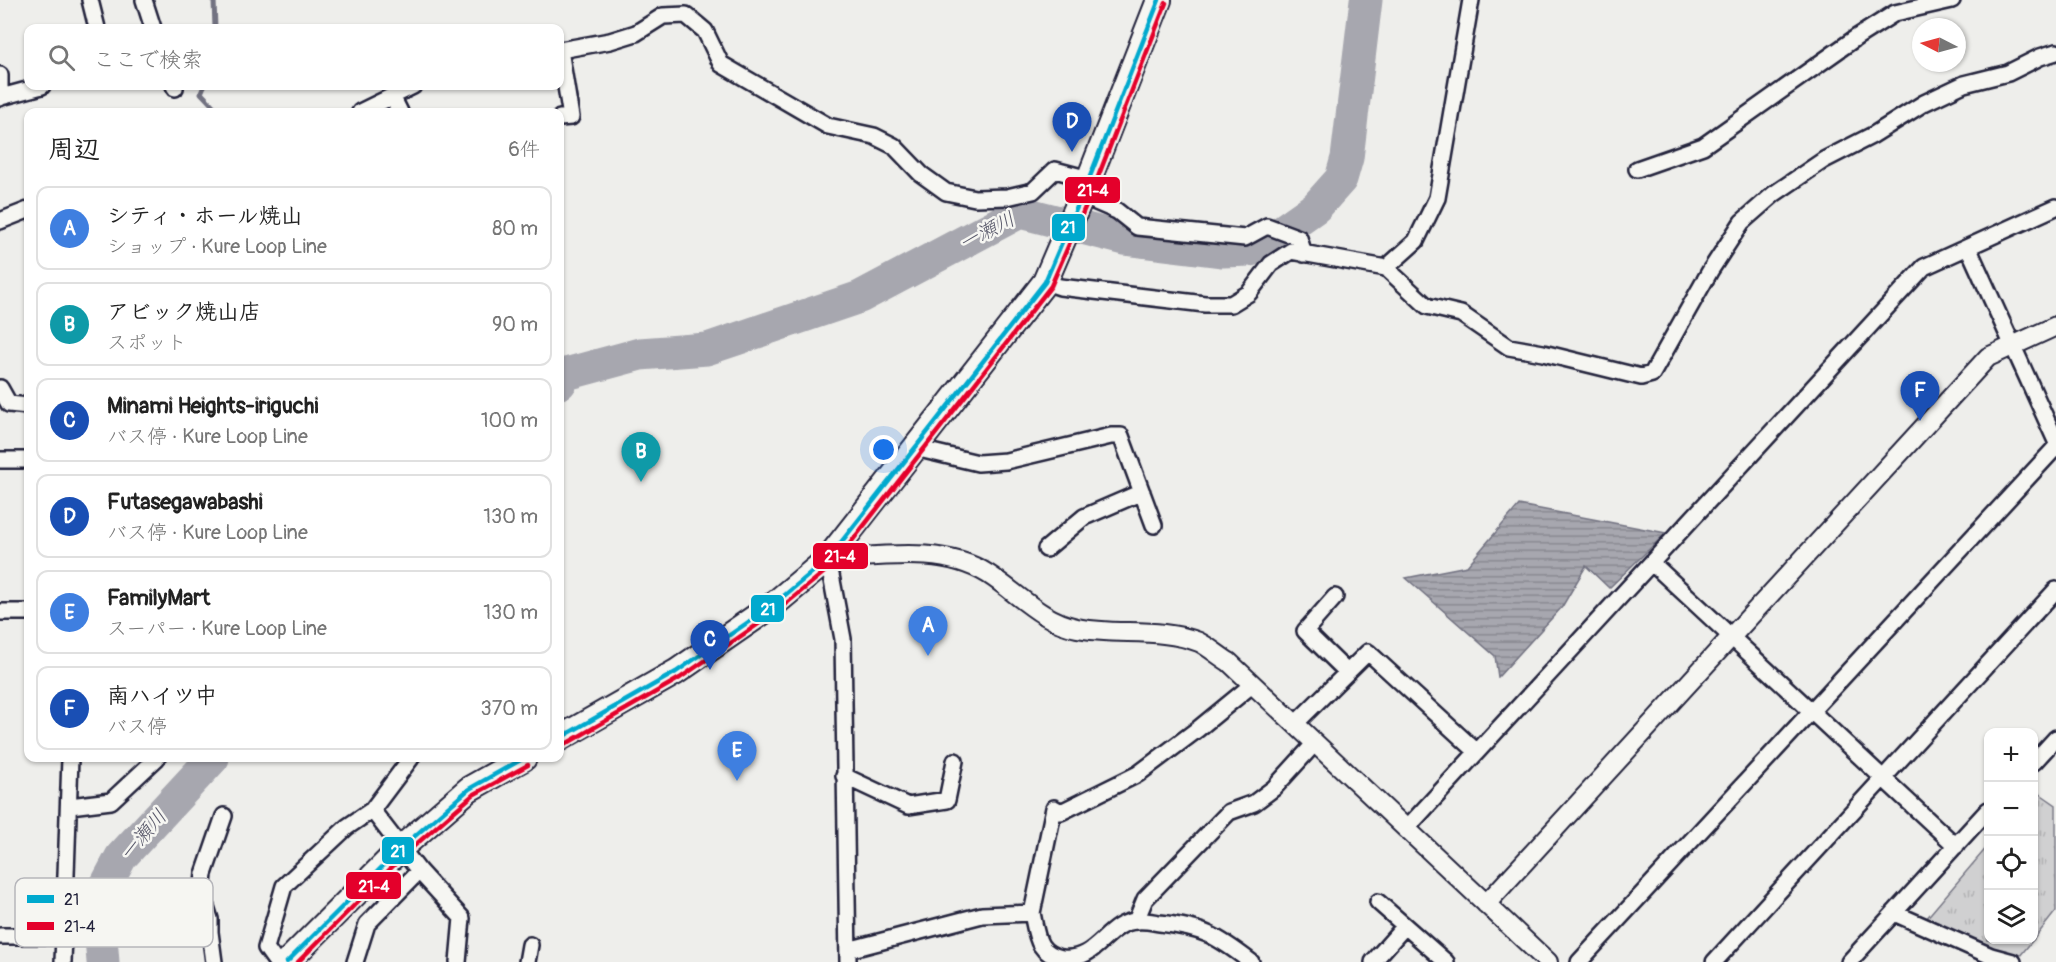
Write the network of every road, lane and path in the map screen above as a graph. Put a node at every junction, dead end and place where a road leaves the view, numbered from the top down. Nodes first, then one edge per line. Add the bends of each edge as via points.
1 (90, 0) edge
2 (144, 0) edge
3 (1159, 0) edge
4 (1472, 0) edge
5 (1952, 0) edge
6 (95, 24) edge
7 (152, 24) edge
8 (564, 49) edge
9 (2056, 52) edge
10 (564, 74) edge
11 (0, 75) edge
12 (28, 90) edge
13 (405, 90) edge
14 (392, 96) junction
15 (0, 98) edge
16 (368, 108) edge
17 (398, 108) edge
18 (564, 118) edge
19 (1636, 169) dead end
20 (1083, 193) junction
21 (2056, 207) edge
22 (24, 211) edge
23 (0, 220) edge
24 (1968, 247) junction
25 (1304, 254) junction
26 (1386, 268) junction
27 (1046, 282) junction
28 (2056, 326) edge
29 (2012, 346) junction
30 (0, 388) edge
31 (24, 406) edge
32 (2056, 441) edge
33 (2056, 447) edge
34 (915, 448) junction
35 (0, 460) edge
36 (24, 460) edge
37 (1142, 492) junction
38 (1154, 525) dead end
39 (1046, 549) dead end
40 (828, 559) junction
41 (1652, 562) junction
42 (2056, 590) edge
43 (1335, 597) dead end
44 (0, 612) edge
45 (24, 612) edge
46 (1732, 637) junction
47 (1347, 672) junction
48 (1252, 684) junction
49 (1812, 711) junction
50 (1295, 724) junction
51 (564, 736) edge
52 (2056, 738) edge
53 (1315, 743) junction
54 (1477, 752) junction
55 (2038, 758) edge
56 (955, 761) dead end
57 (70, 762) edge
58 (152, 762) edge
59 (408, 762) edge
60 (517, 762) edge
61 (844, 776) junction
62 (1883, 778) junction
63 (70, 806) junction
64 (372, 810) junction
65 (1984, 815) edge
66 (224, 816) dead end
67 (1406, 829) junction
68 (1956, 846) junction
69 (401, 848) junction
70 (419, 871) junction
71 (66, 878) edge
72 (204, 878) edge
73 (1378, 902) dead end
74 (1486, 904) junction
75 (1032, 913) junction
76 (1894, 914) junction
77 (1136, 921) junction
78 (1405, 926) junction
79 (530, 945) dead end
80 (212, 947) edge
81 (848, 956) edge
82 (1989, 959) edge
83 (214, 962) edge
84 (276, 962) edge
85 (287, 962) edge
86 (355, 962) edge
87 (458, 962) edge
88 (527, 962) edge
89 (1251, 962) edge
90 (1373, 962) edge
91 (1446, 962) edge
92 (1548, 962) edge
93 (1579, 962) edge
94 (1714, 962) edge
95 (1849, 962) edge
96 (2013, 962) edge

1 - 6 street
2 - 7 street
3 - 20 main road
4 - 26 street via 1437,198 1416,241
5 - 19 street via 1895,13 1703,147
8 - 20 street via 636,33 663,16 686,15 705,30 721,64 828,126 874,136 894,146 921,174 946,192 975,198 1007,197 1034,191 1055,170
9 - 26 street via 1924,102 1774,194 1742,222 1652,375 1641,377 1509,347 1461,314 1427,306
10 - 18 street via 571,117
11 - 15 street
12 - 15 street
13 - 14 street
14 - 16 street
14 - 17 street
20 - 25 street via 1137,227 1245,238 1267,226 1299,238
20 - 27 main road
21 - 24 street
22 - 23 street
24 - 29 street
24 - 41 street via 1924,267
25 - 26 street
25 - 27 street via 1291,251 1271,264 1248,292 1231,304 1060,287
27 - 34 main road
28 - 29 street
29 - 32 street
29 - 46 street via 1988,357
30 - 31 street via 9,404
33 - 49 street
34 - 37 street via 978,463 1006,461 1121,436
34 - 40 main road
35 - 36 street
37 - 38 street
37 - 39 street via 1084,517
40 - 48 street via 924,555 960,561 988,574 1048,618 1076,628 1174,635 1200,643 1229,662
40 - 51 main road via 772,605 675,672
40 - 61 street via 843,639
41 - 46 street
41 - 54 street
42 - 62 street
43 - 47 street via 1305,631
44 - 45 street
46 - 49 street
46 - 74 street
47 - 50 street
47 - 54 street via 1368,652
48 - 50 street
48 - 75 street via 1138,774 1061,812 1054,808
49 - 62 street
49 - 93 street
50 - 53 street
52 - 55 street
53 - 67 street
53 - 77 street via 1274,788 1254,803 1230,812 1145,899
54 - 67 street
56 - 61 street via 946,800 908,806
57 - 63 street
58 - 63 street via 111,801
59 - 64 street
60 - 69 main road via 469,789
61 - 81 street
62 - 68 street
62 - 94 street
63 - 71 street
64 - 69 street
64 - 84 street via 346,827 284,886 266,948
65 - 68 street
66 - 72 street
67 - 74 street
68 - 76 street
69 - 70 street
69 - 85 main road
70 - 86 street via 367,924
70 - 87 street via 462,918
73 - 78 street
74 - 92 street
75 - 77 street via 1040,946 1051,956 1071,960 1091,953 1121,925
75 - 81 street via 982,915
76 - 82 street
76 - 95 street
77 - 89 street via 1189,926 1219,938
78 - 90 street
78 - 91 street
79 - 88 street
80 - 83 street
82 - 96 street

